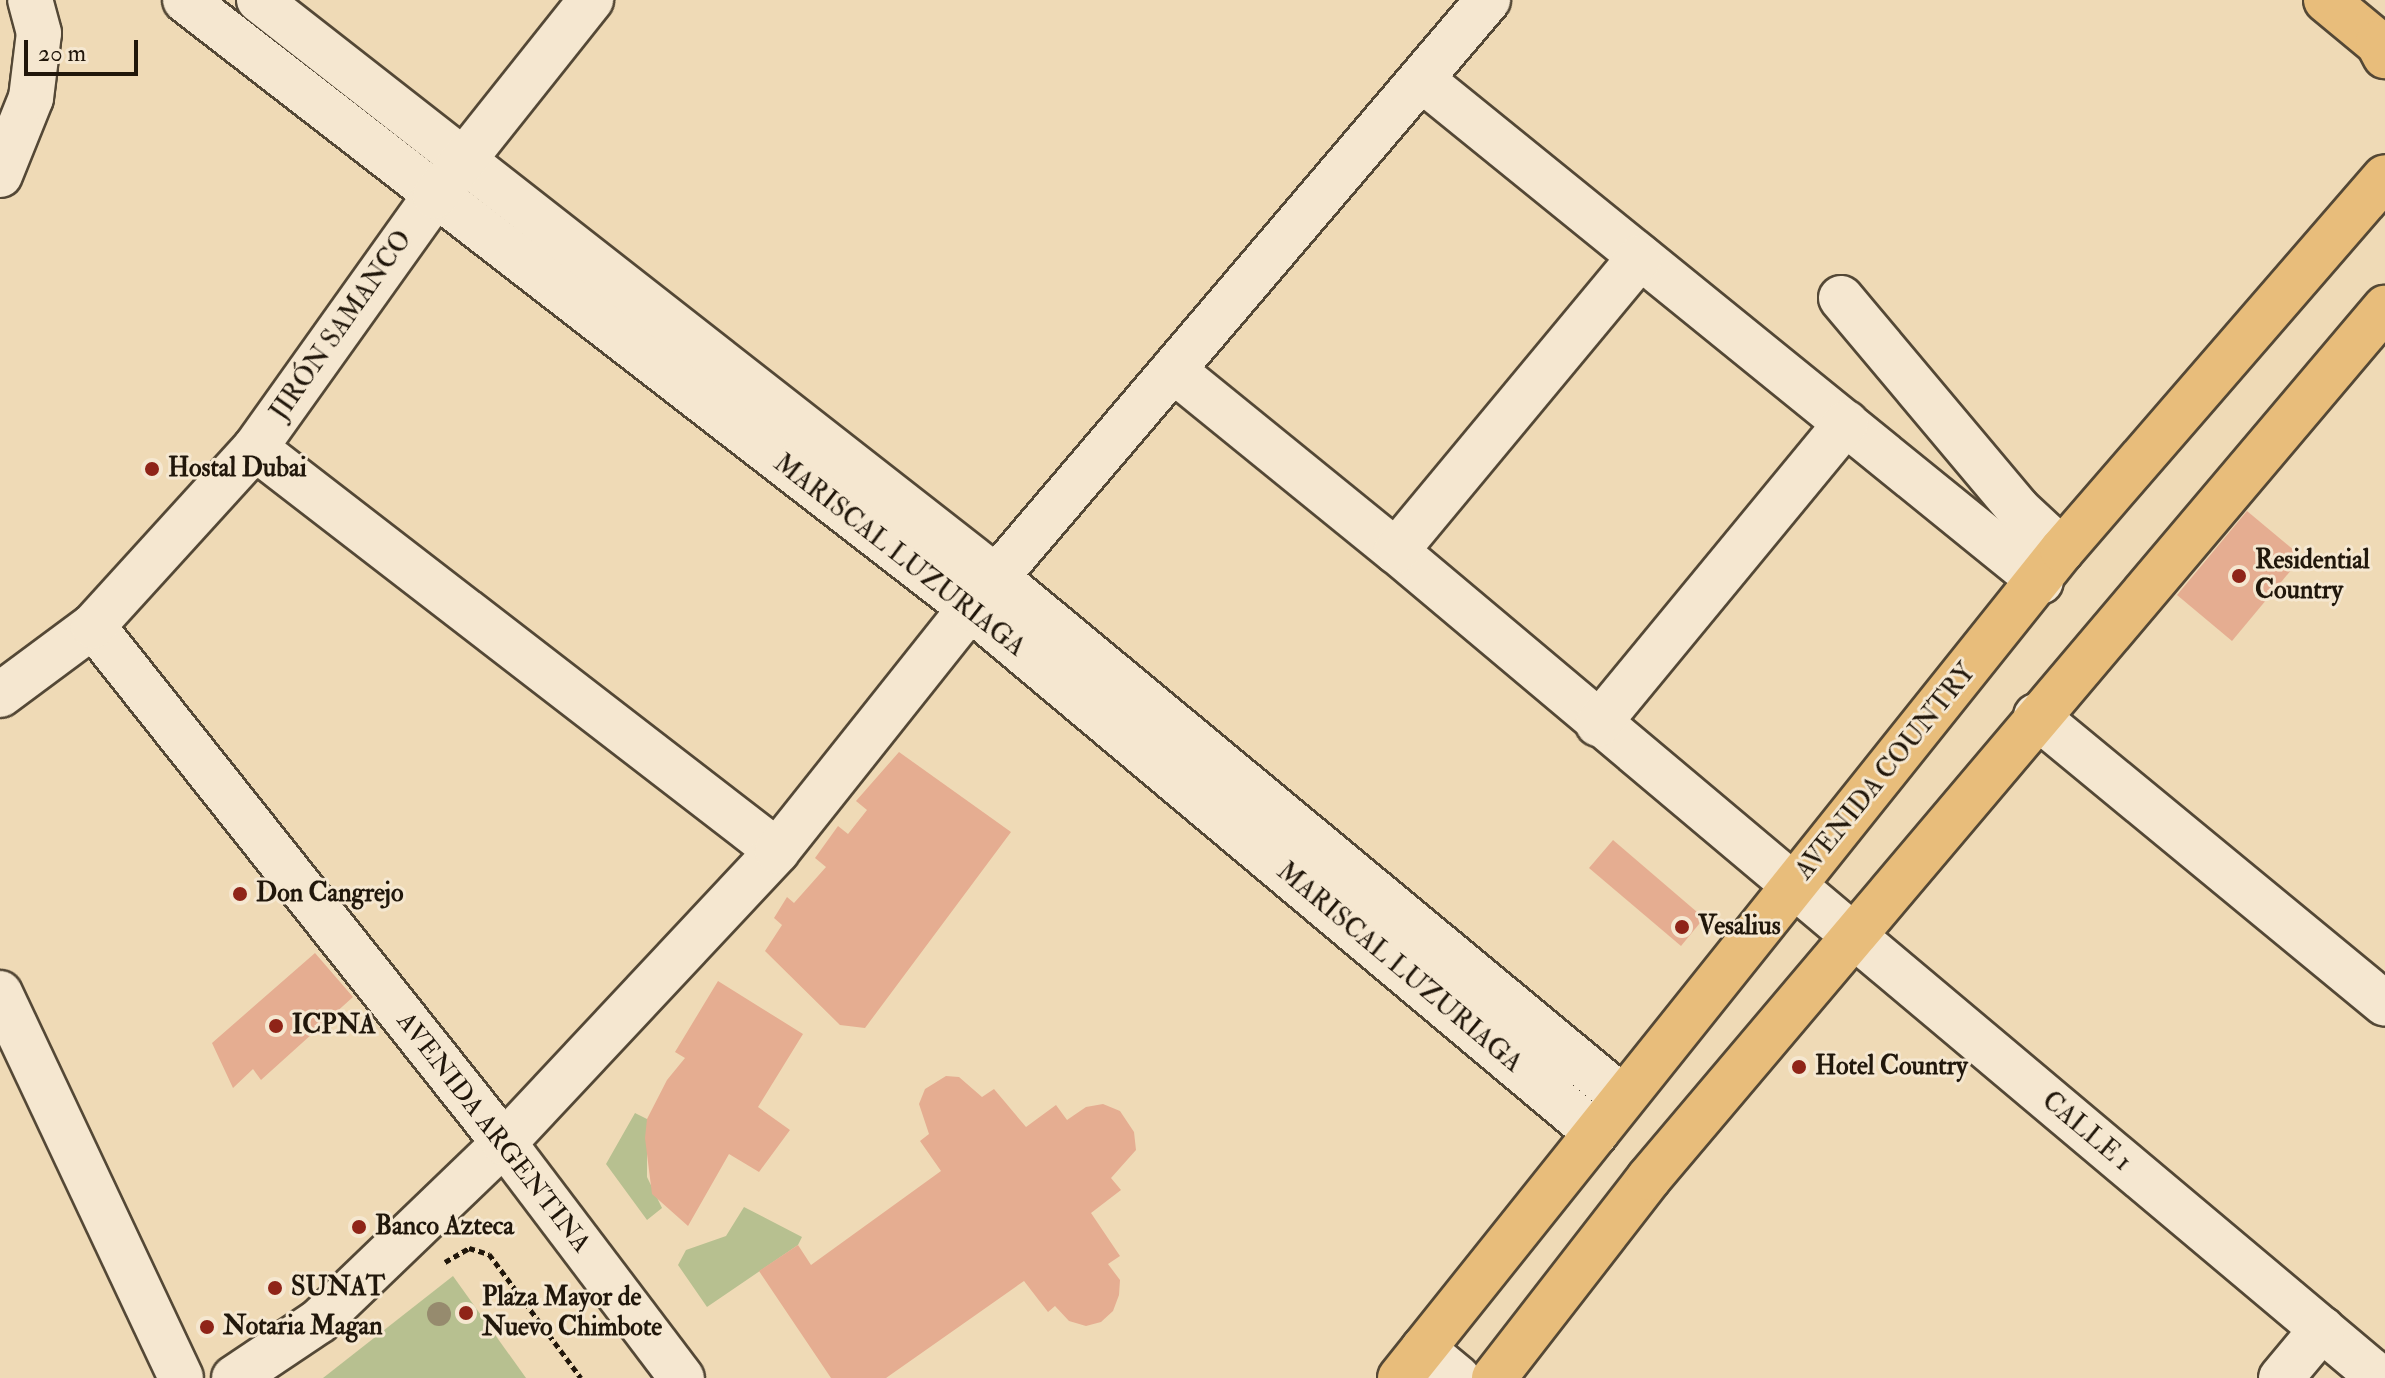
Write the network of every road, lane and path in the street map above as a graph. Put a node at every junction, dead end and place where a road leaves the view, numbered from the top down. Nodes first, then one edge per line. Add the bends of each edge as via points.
1 (30, 0) edge
2 (185, 0) edge
3 (259, 0) edge
4 (591, 0) edge
5 (1488, 0) edge
6 (2326, 0) edge
7 (2385, 56) edge
8 (1421, 79) junction
9 (466, 157) junction
10 (0, 175) edge
11 (2385, 177) edge
12 (435, 196) junction
13 (1640, 257) junction
14 (1841, 298) dead end
15 (2385, 308) edge
16 (1173, 370) junction
17 (1846, 423) junction
18 (255, 448) junction
19 (1396, 551) junction
20 (2051, 566) junction
21 (983, 593) junction
22 (93, 626) junction
23 (0, 695) edge
24 (2036, 716) junction
25 (1598, 724) junction
26 (777, 851) junction
27 (1792, 887) junction
28 (1852, 934) junction
29 (0, 993) edge
30 (2385, 1004) edge
31 (1623, 1098) junction
32 (1596, 1133) junction
33 (504, 1143) junction
34 (434, 1271) dead end
35 (2322, 1329) junction
36 (1411, 1364) edge
37 (181, 1378) edge
38 (234, 1378) edge
39 (581, 1378) edge
40 (682, 1378) edge
41 (1458, 1378) edge
42 (1494, 1378) edge
43 (2281, 1378) edge
44 (2380, 1378) edge

1 - 10 street via 39,33 31,98
2 - 12 street, MARISCAL LUZURIAGA
3 - 9 street, MARISCAL LUZURIAGA
4 - 9 street, JIRÓN SAMANCO
5 - 8 street
6 - 7 main road via 2378,43
8 - 13 street
8 - 16 street
9 - 12 street, JIRÓN SAMANCO
9 - 21 street, MARISCAL LUZURIAGA
11 - 20 main road, AVENIDA COUNTRY
12 - 18 street, JIRÓN SAMANCO
12 - 21 street, MARISCAL LUZURIAGA
13 - 17 street
13 - 19 street
14 - 20 street via 2018,509
15 - 24 main road
16 - 19 street, CALLE 1
16 - 21 street
17 - 20 street
17 - 25 street
18 - 22 street, JIRÓN SAMANCO
18 - 26 street
19 - 25 street, CALLE 1
20 - 27 main road, AVENIDA COUNTRY
21 - 26 street
21 - 31 street, MARISCAL LUZURIAGA
21 - 32 street, MARISCAL LUZURIAGA
22 - 23 street, JIRÓN SAMANCO
22 - 33 street, AVENIDA ARGENTINA
24 - 28 main road
24 - 30 street
25 - 27 street, CALLE 1
26 - 33 street
27 - 28 street, CALLE 1
27 - 31 main road, AVENIDA COUNTRY
28 - 35 street, CALLE 1
28 - 42 main road via 1649,1178
29 - 37 street
31 - 32 main road, AVENIDA COUNTRY
32 - 36 main road, AVENIDA COUNTRY
33 - 38 street via 319,1321
33 - 40 street, AVENIDA ARGENTINA
34 - 39 path via 458,1251 489,1254
35 - 43 street
35 - 44 street, CALLE 1
36 - 41 street

